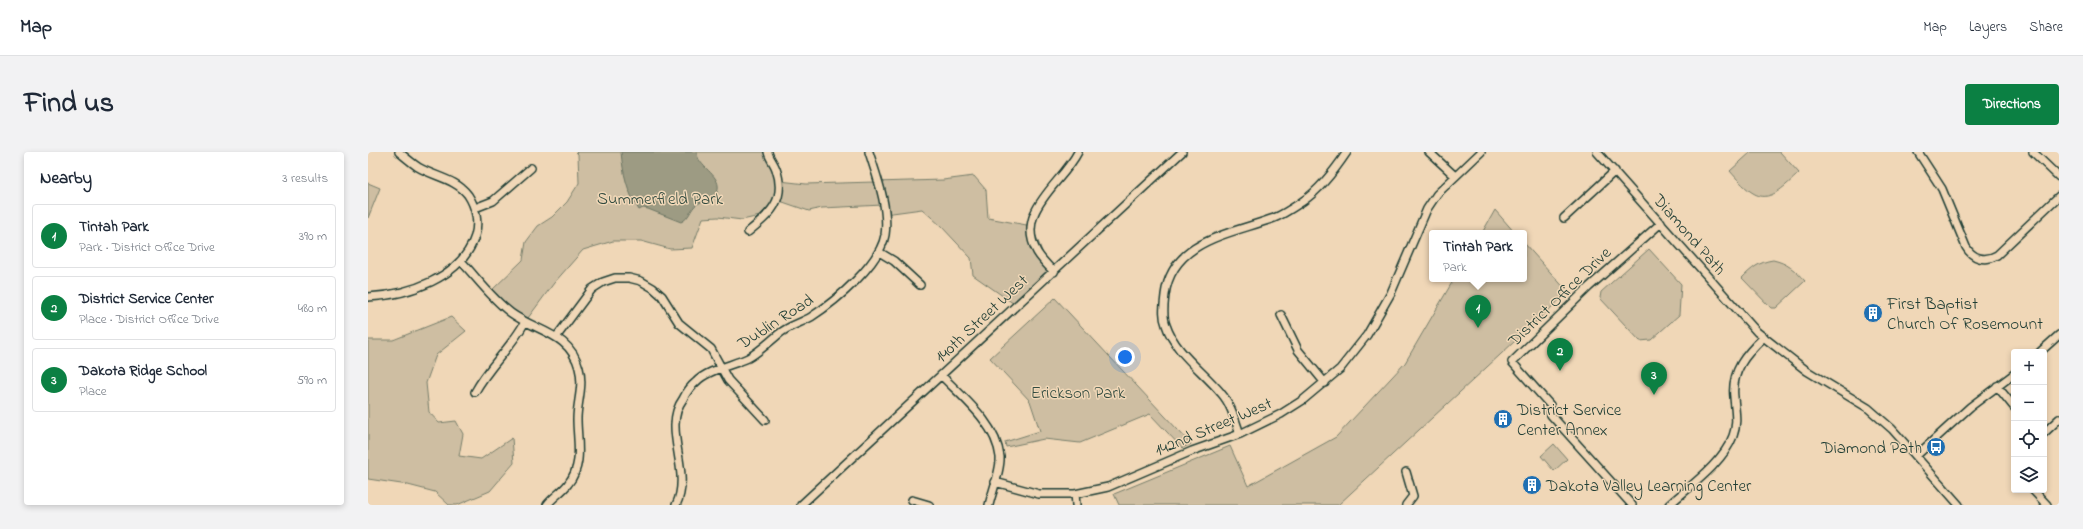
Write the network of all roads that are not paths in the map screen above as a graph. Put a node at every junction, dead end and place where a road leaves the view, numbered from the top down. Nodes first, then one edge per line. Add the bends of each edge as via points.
1 (399, 152) edge
2 (768, 152) edge
3 (869, 152) edge
4 (1078, 152) edge
5 (1182, 152) edge
6 (1347, 152) edge
7 (1429, 152) edge
8 (1481, 152) edge
9 (1597, 152) edge
10 (1918, 152) edge
11 (2033, 152) edge
12 (530, 168) dead end
13 (1615, 171) junction
14 (1455, 176) junction
15 (2059, 177) edge
16 (2059, 196) edge
17 (474, 208) junction
18 (1564, 218) dead end
19 (1661, 223) junction
20 (748, 232) dead end
21 (880, 252) junction
22 (461, 261) junction
23 (1054, 272) junction
24 (920, 285) dead end
25 (368, 297) edge
26 (1281, 315) dead end
27 (525, 322) junction
28 (2059, 335) edge
29 (557, 336) junction
30 (1764, 337) junction
31 (2043, 349) edge
32 (722, 368) junction
33 (941, 375) junction
34 (2011, 376) edge
35 (1325, 383) junction
36 (1998, 386) junction
37 (475, 392) dead end
38 (2011, 403) edge
39 (2059, 419) edge
40 (765, 420) dead end
41 (2047, 430) edge
42 (1240, 434) junction
43 (1916, 456) junction
44 (1406, 472) dead end
45 (995, 482) junction
46 (2036, 493) edge
47 (1075, 494) junction
48 (912, 500) dead end
49 (547, 505) edge
50 (676, 505) edge
51 (801, 505) edge
52 (929, 505) edge
53 (988, 505) edge
54 (1076, 505) edge
55 (1406, 505) edge
56 (1632, 505) edge
57 (1669, 505) edge
58 (1959, 505) edge
59 (2047, 505) edge

1 - 17 street via 418,167 458,185 468,195
2 - 20 street via 780,182 779,196 766,218
3 - 21 street, Dublin Road via 880,188 885,217 885,235
4 - 23 street via 1044,195 1032,219 1031,231 1038,253
5 - 23 street, 140th Street West
6 - 42 street via 1328,178 1304,201 1275,217 1205,241 1186,254 1170,277 1164,306 1165,325 1176,345 1222,394
7 - 14 street
8 - 14 street, 142nd Street West
9 - 13 street, Diamond Path
10 - 16 street via 1942,189 1967,249 1974,256 1983,259 1997,255
11 - 15 street
12 - 17 street via 493,201
13 - 18 street
13 - 19 street, Diamond Path
14 - 35 street, 142nd Street West via 1437,194 1427,209 1391,293 1373,325 1356,350
17 - 22 street via 477,227 471,248
19 - 30 street, Diamond Path via 1731,304
19 - 56 street, District Office Drive via 1512,362 1550,405 1551,415
21 - 24 street
21 - 32 street, Dublin Road via 870,266 817,312 779,334 748,358
22 - 25 street via 439,277 414,289 388,296
22 - 27 street via 499,302
23 - 33 street, 140th Street West
26 - 35 street via 1298,350
27 - 29 street
27 - 37 street via 510,346 488,370
28 - 31 street
29 - 32 street via 592,289 615,278 629,278 641,281 662,296 679,323 711,349
29 - 49 street via 571,350 580,374 577,419 580,453 570,482
30 - 43 street, Diamond Path via 1807,371 1868,408 1892,429
30 - 57 street via 1746,354 1736,374 1736,427 1727,448
32 - 40 street via 728,380
32 - 50 street, Dublin Road via 696,381 681,400 674,424 682,476
33 - 45 street via 994,435 1000,458
33 - 51 street, 140th Street West
34 - 36 street
35 - 42 street, 142nd Street West via 1281,414
36 - 38 street
36 - 43 street via 1970,407
39 - 41 street
42 - 47 street, 142nd Street West via 1108,487
43 - 58 street, Diamond Path
44 - 55 street via 1413,496
45 - 47 street, 142nd Street West via 1039,494
45 - 53 street
46 - 59 street
47 - 54 street
48 - 52 street

